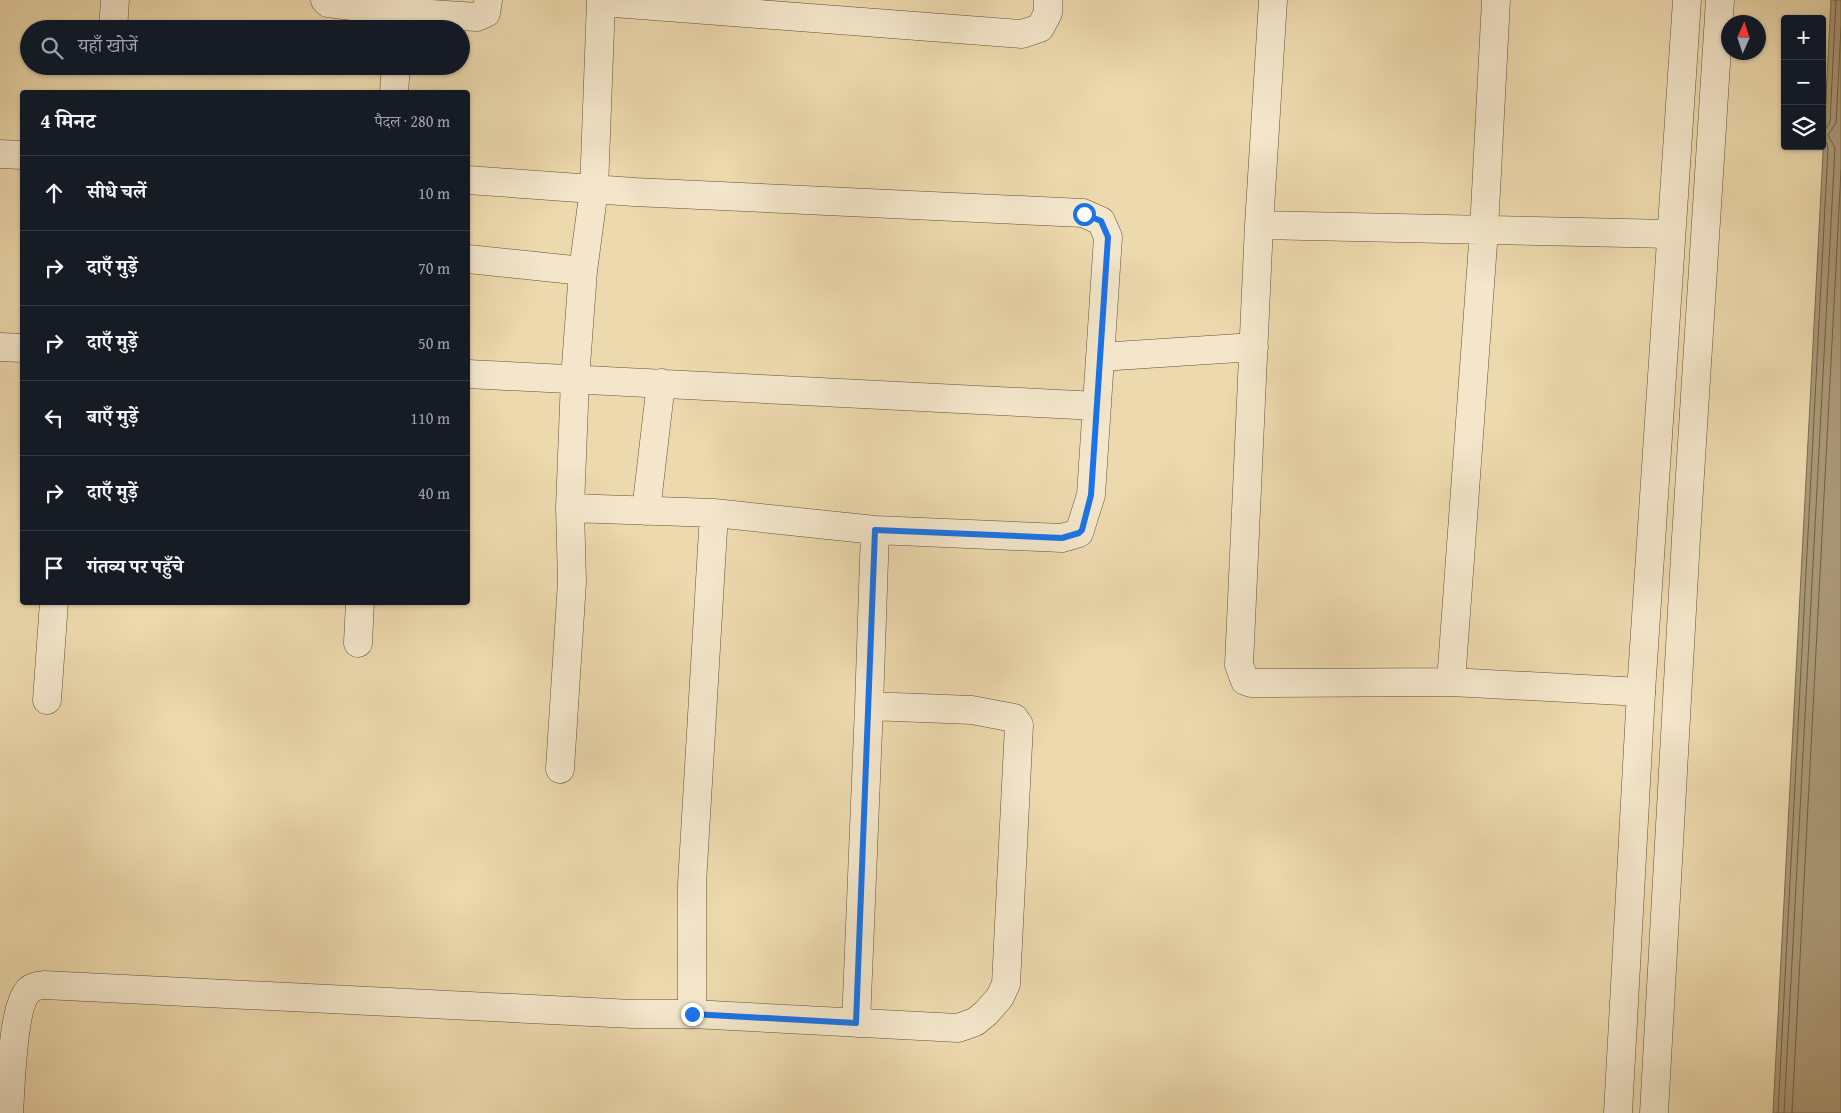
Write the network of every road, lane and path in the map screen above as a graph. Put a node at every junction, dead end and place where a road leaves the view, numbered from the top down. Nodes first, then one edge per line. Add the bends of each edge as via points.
1 (115, 0) edge
2 (325, 0) edge
3 (488, 0) edge
4 (1048, 0) edge
5 (1273, 0) edge
6 (1496, 0) edge
7 (1687, 0) edge
8 (1720, 0) edge
9 (601, 1) edge
10 (114, 20) edge
11 (395, 20) edge
12 (418, 20) edge
13 (395, 75) edge
14 (394, 90) edge
15 (0, 154) edge
16 (20, 155) edge
17 (470, 180) edge
18 (594, 189) junction
19 (1259, 225) junction
20 (1484, 230) junction
21 (1671, 234) junction
22 (470, 260) edge
23 (583, 271) junction
24 (0, 347) edge
25 (1254, 347) junction
26 (20, 348) edge
27 (1100, 357) junction
28 (470, 374) edge
29 (575, 379) junction
30 (661, 383) junction
31 (1097, 406) junction
32 (570, 508) junction
33 (646, 511) junction
34 (714, 513) junction
35 (875, 530) junction
36 (54, 605) edge
37 (360, 605) edge
38 (358, 643) dead end
39 (1451, 682) junction
40 (1641, 692) junction
41 (47, 700) dead end
42 (869, 706) junction
43 (560, 768) dead end
44 (692, 1014) junction
45 (856, 1023) junction
46 (8, 1113) edge
47 (1618, 1113) edge
48 (1654, 1113) edge

1 - 10 street
2 - 11 street
3 - 12 street via 486,12 477,17
4 - 9 street via 1048,13 1040,28 1022,34
5 - 19 street
6 - 20 street
7 - 21 street
8 - 48 street
9 - 18 street
13 - 14 street
15 - 16 street
17 - 18 street
18 - 23 street
18 - 27 street via 1093,216 1101,221 1108,237
19 - 20 street
19 - 25 street
20 - 21 street
20 - 39 street
21 - 40 street
22 - 23 street
23 - 29 street
24 - 26 street
25 - 27 street
25 - 39 street via 1239,665 1242,676 1252,683
27 - 31 street
28 - 29 street
29 - 30 street
29 - 32 street
30 - 31 street
30 - 33 street
31 - 35 street via 1091,495 1079,533 1062,538
32 - 33 street
32 - 43 street via 572,582
33 - 34 street
34 - 35 street
34 - 44 street via 692,884
35 - 42 street
36 - 41 street
37 - 38 street
39 - 40 street
40 - 47 street
42 - 45 street
42 - 45 street via 972,710 1008,716 1019,725 1006,984 1000,997 975,1022 958,1028
44 - 45 street
44 - 46 street via 33,987 19,1008

